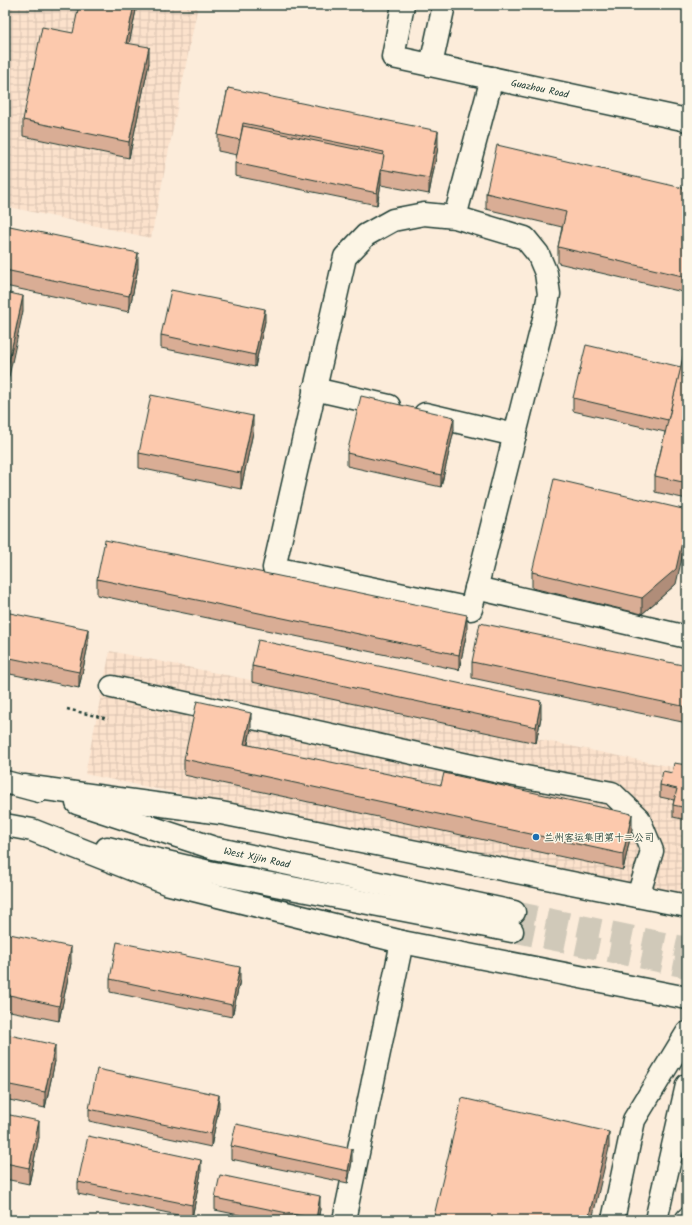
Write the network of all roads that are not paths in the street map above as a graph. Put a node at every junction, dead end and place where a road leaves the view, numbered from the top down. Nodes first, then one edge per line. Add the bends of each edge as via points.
1 (403, 5) edge
2 (444, 5) edge
3 (431, 65) junction
4 (492, 78) junction
5 (687, 120) edge
6 (455, 217) junction
7 (314, 389) junction
8 (515, 435) junction
9 (476, 588) junction
10 (687, 637) edge
11 (112, 686) dead end
12 (14, 784) edge
13 (5, 825) edge
14 (32, 830) junction
15 (638, 896) junction
16 (687, 906) edge
17 (402, 942) junction
18 (687, 998) edge
19 (687, 1033) edge
20 (687, 1085) edge
21 (344, 1220) edge
22 (613, 1220) edge
23 (656, 1220) edge

1 - 3 main road, Guazhou Road via 393,57
2 - 3 main road
3 - 4 main road, Guazhou Road
4 - 5 main road, Guazhou Road
4 - 6 main road
6 - 7 main road via 424,214 394,220 366,236 345,258
6 - 8 main road via 525,238 538,254 546,273 546,315
7 - 8 main road
7 - 9 main road via 274,568 471,608
8 - 9 main road
9 - 10 main road
11 - 15 main road via 504,773 612,793 639,819 652,851
12 - 14 main road, West Xijin Road via 214,848 513,922 209,872
12 - 15 main road via 221,813
13 - 14 main road, West Xijin Road
14 - 17 main road, West Xijin Road via 166,883
15 - 16 main road
17 - 18 main road, West Xijin Road
17 - 21 main road
19 - 22 main road via 634,1120
20 - 23 main road

